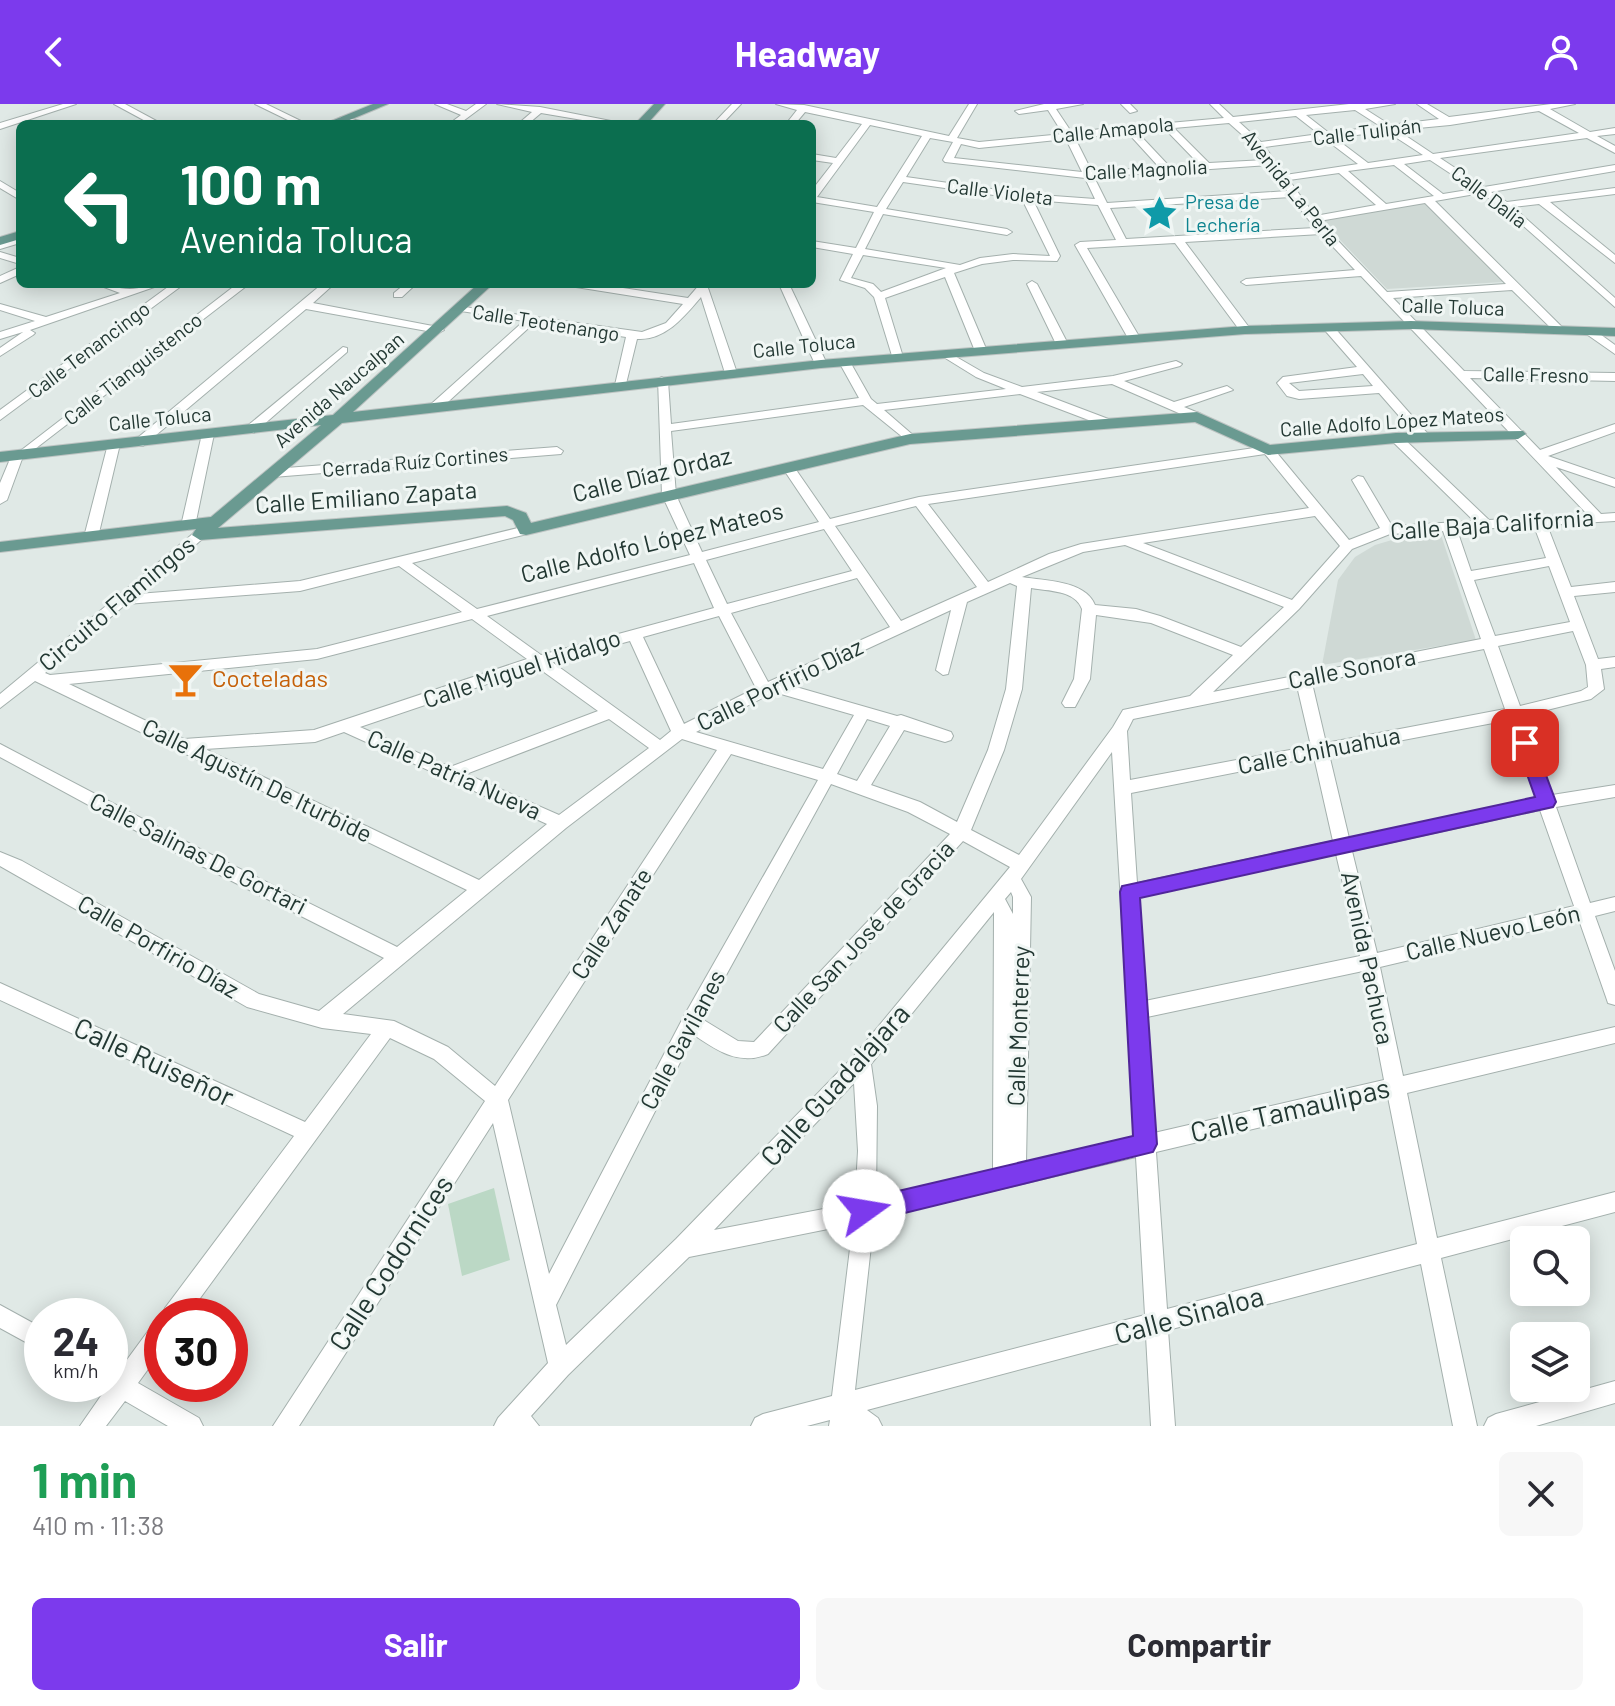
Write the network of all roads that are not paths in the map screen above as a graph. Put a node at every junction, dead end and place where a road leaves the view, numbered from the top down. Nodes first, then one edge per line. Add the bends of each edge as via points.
1 (58, 104) edge
2 (72, 104) edge
3 (118, 104) edge
4 (259, 104) edge
5 (383, 104) edge
6 (439, 104) edge
7 (482, 104) edge
8 (501, 104) edge
9 (591, 104) edge
10 (660, 104) edge
11 (737, 104) edge
12 (780, 104) edge
13 (1079, 104) edge
14 (1214, 104) edge
15 (1285, 104) edge
16 (1391, 104) edge
17 (1421, 104) edge
18 (1532, 104) edge
19 (1571, 104) edge
20 (969, 105) edge
21 (1050, 106) edge
22 (1354, 106) edge
23 (804, 108) junction
24 (1543, 109) junction
25 (540, 110) junction
26 (1019, 111) dead end
27 (467, 114) junction
28 (1299, 114) junction
29 (577, 116) junction
30 (1230, 118) junction
31 (27, 120) edge
32 (150, 120) edge
33 (294, 120) edge
34 (341, 120) edge
35 (459, 120) edge
36 (527, 120) edge
37 (600, 120) edge
38 (645, 120) edge
39 (721, 120) edge
40 (794, 120) edge
41 (868, 122) junction
42 (1450, 122) junction
43 (0, 124) edge
44 (16, 124) edge
45 (1165, 124) junction
46 (1129, 128) junction
47 (1388, 130) junction
48 (1615, 131) edge
49 (1068, 134) junction
50 (1590, 135) junction
51 (927, 136) junction
52 (1329, 136) junction
53 (954, 141) junction
54 (1259, 145) junction
55 (1615, 150) edge
56 (816, 158) edge
57 (1432, 158) junction
58 (838, 161) junction
59 (1270, 162) junction
60 (1396, 162) junction
61 (1365, 165) junction
62 (1206, 166) junction
63 (1615, 168) edge
64 (1166, 169) junction
65 (1340, 169) junction
66 (1086, 175) junction
67 (1281, 178) junction
68 (900, 179) junction
69 (1482, 188) junction
70 (1615, 191) edge
71 (816, 192) edge
72 (1603, 193) junction
73 (1292, 194) junction
74 (1439, 195) junction
75 (1026, 197) junction
76 (1426, 198) junction
77 (816, 199) edge
78 (1542, 201) junction
79 (1615, 202) edge
80 (1102, 204) junction
81 (1505, 205) junction
82 (1383, 206) junction
83 (879, 212) junction
84 (1312, 219) junction
85 (1323, 231) junction
86 (1007, 232) dead end
87 (1178, 239) junction
88 (1122, 242) junction
89 (816, 245) edge
90 (858, 252) junction
91 (1615, 260) edge
92 (953, 269) junction
93 (1363, 273) junction
94 (1246, 282) dead end
95 (1032, 284) dead end
96 (1517, 286) junction
97 (114, 288) edge
98 (146, 288) edge
99 (174, 288) edge
100 (239, 288) edge
101 (323, 288) edge
102 (406, 288) edge
103 (482, 288) edge
104 (602, 288) edge
105 (703, 288) edge
106 (706, 288) edge
107 (786, 288) edge
108 (131, 293) junction
109 (398, 295) dead end
110 (1384, 295) junction
111 (879, 296) junction
112 (691, 302) junction
113 (1615, 304) edge
114 (305, 305) junction
115 (0, 307) edge
116 (461, 308) junction
117 (47, 321) junction
118 (530, 321) junction
119 (1411, 325) junction
120 (1328, 327) junction
121 (438, 330) junction
122 (1245, 330) junction
123 (1559, 330) junction
124 (1589, 331) junction
125 (1615, 332) edge
126 (0, 336) edge
127 (632, 337) junction
128 (1134, 338) junction
129 (1062, 344) junction
130 (343, 350) dead end
131 (981, 351) junction
132 (1615, 351) edge
133 (0, 353) edge
134 (946, 354) junction
135 (897, 357) junction
136 (845, 362) junction
137 (821, 364) junction
138 (1176, 364) dead end
139 (1365, 370) junction
140 (731, 373) junction
141 (1458, 374) junction
142 (1615, 377) edge
143 (1113, 380) junction
144 (662, 381) junction
145 (621, 385) junction
146 (1381, 389) junction
147 (1019, 390) junction
148 (1227, 390) dead end
149 (869, 404) junction
150 (1172, 407) junction
151 (433, 409) junction
152 (0, 416) edge
153 (1197, 417) junction
154 (335, 421) junction
155 (1107, 423) junction
156 (665, 428) junction
157 (1615, 428) edge
158 (250, 430) junction
159 (208, 434) junction
160 (1518, 434) junction
161 (1424, 437) junction
162 (1396, 438) junction
163 (910, 439) junction
164 (139, 443) junction
165 (114, 444) junction
166 (1268, 450) junction
167 (557, 451) dead end
168 (13, 456) edge
169 (1540, 456) junction
170 (788, 467) junction
171 (273, 473) junction
172 (1358, 480) dead end
173 (1615, 483) edge
174 (669, 495) junction
175 (0, 500) edge
176 (919, 501) junction
177 (1318, 511) junction
178 (1615, 517) edge
179 (1598, 518) junction
180 (1539, 521) junction
181 (215, 522) joint
182 (827, 524) junction
183 (1487, 526) junction
184 (1449, 528) junction
185 (194, 530) junction
186 (526, 530) junction
187 (1388, 530) junction
188 (91, 537) junction
189 (1124, 541) junction
190 (1347, 546) junction
191 (1, 547) edge
192 (696, 556) junction
193 (401, 561) junction
194 (1554, 561) junction
195 (860, 573) junction
196 (1466, 577) junction
197 (1007, 578) junction
198 (1024, 584) junction
199 (1615, 587) edge
200 (986, 588) junction
201 (1566, 592) junction
202 (961, 599) junction
203 (122, 600) junction
204 (1294, 606) junction
205 (1089, 609) junction
206 (723, 611) junction
207 (476, 612) junction
208 (1578, 625) junction
209 (898, 628) junction
210 (634, 634) junction
211 (1490, 642) junction
212 (1244, 654) junction
213 (540, 660) junction
214 (1615, 662) edge
215 (1593, 665) junction
216 (943, 670) dead end
217 (41, 677) junction
218 (1303, 678) junction
219 (769, 688) junction
220 (1196, 699) junction
221 (0, 702) edge
222 (1070, 703) dead end
223 (864, 711) junction
224 (611, 712) junction
225 (1515, 713) junction
226 (901, 721) junction
227 (1123, 723) junction
228 (347, 727) junction
229 (680, 733) junction
230 (945, 736) dead end
231 (181, 745) junction
232 (659, 747) junction
233 (726, 748) junction
234 (0, 750) edge
235 (1318, 752) junction
236 (450, 773) junction
237 (829, 777) junction
238 (861, 788) junction
239 (1123, 788) junction
240 (1615, 791) edge
241 (1546, 802) junction
242 (560, 823) junction
243 (961, 833) junction
244 (1343, 846) junction
245 (0, 859) edge
246 (1017, 872) junction
247 (480, 888) junction
248 (1129, 892) junction
249 (996, 898) junction
250 (1615, 904) edge
251 (1585, 912) junction
252 (397, 956) junction
253 (1370, 962) junction
254 (0, 991) edge
255 (1615, 997) edge
256 (1137, 1011) junction
257 (322, 1020) junction
258 (691, 1022) junction
259 (387, 1027) junction
260 (1615, 1035) edge
261 (861, 1062) junction
262 (1394, 1085) junction
263 (498, 1100) junction
264 (308, 1133) junction
265 (1145, 1144) junction
266 (1009, 1178) junction
267 (1615, 1202) edge
268 (864, 1211) junction
269 (684, 1247) junction
270 (1428, 1251) junction
271 (186, 1298) edge
272 (544, 1306) junction
273 (0, 1316) edge
274 (1157, 1323) junction
275 (24, 1330) edge
276 (144, 1351) edge
277 (560, 1367) junction
278 (128, 1369) edge
279 (128, 1390) edge
280 (1615, 1392) edge
281 (105, 1402) edge
282 (841, 1416) edge
283 (516, 1423) edge
284 (92, 1426) edge
285 (191, 1426) edge
286 (285, 1426) edge
287 (763, 1426) edge
288 (870, 1426) edge
289 (1163, 1426) edge
290 (1465, 1426) edge
291 (1496, 1426) edge

1 - 43 street
2 - 31 street
3 - 32 street
4 - 33 street
5 - 34 main road
6 - 27 street
7 - 27 street
8 - 25 street
9 - 29 street
10 - 38 main road
11 - 39 street
12 - 23 street, Calle Amapola
13 - 21 street
14 - 30 street, Avenida La Perla
15 - 28 street
16 - 22 street, Calle Amapola
17 - 42 street
18 - 24 street
19 - 24 street, Calle Tulipán
20 - 53 street
21 - 26 street
21 - 49 street
22 - 28 street, Calle Amapola
22 - 47 street, Calle Dalia
23 - 40 street
23 - 41 street, Calle Amapola
24 - 42 street, Calle Tulipán
24 - 50 street
25 - 29 street
25 - 36 street
27 - 35 street
28 - 30 street, Calle Amapola
28 - 52 street
29 - 37 street
30 - 45 street, Calle Amapola
30 - 54 street, Avenida La Perla
41 - 51 street, Calle Amapola
41 - 58 street
42 - 47 street, Calle Tulipán
43 - 44 street
45 - 46 street, Calle Amapola
45 - 62 street
46 - 49 street, Calle Amapola
46 - 64 street
47 - 52 street, Calle Tulipán
47 - 57 street, Calle Dalia
48 - 50 street
49 - 53 street, Calle Amapola via 979,145
49 - 66 street
50 - 55 street
50 - 57 street
51 - 53 street, Calle Amapola
51 - 68 street
52 - 54 street, Calle Tulipán
52 - 61 street
53 - 66 street, Calle Magnolia via 948,160
54 - 59 street, Avenida La Perla
56 - 58 street
57 - 60 street
57 - 69 street, Calle Dalia
58 - 71 street
59 - 62 street, Calle Magnolia
59 - 67 street, Avenida La Perla
60 - 61 street
60 - 74 street
61 - 65 street
62 - 64 street, Calle Magnolia
63 - 69 street
64 - 66 street, Calle Magnolia
65 - 67 street
65 - 82 street
66 - 80 street
67 - 73 street, Avenida La Perla
68 - 75 street, Calle Violeta
68 - 83 street
69 - 74 street
69 - 81 street, Calle Dalia
70 - 72 street
72 - 78 street
72 - 79 street
73 - 80 street, Calle Violeta
73 - 84 street, Avenida La Perla
74 - 76 street
75 - 80 street, Calle Violeta
75 - 92 street via 1055,258 998,258
76 - 82 street
76 - 96 street
77 - 83 street
78 - 81 street
78 - 91 street
80 - 88 street
81 - 113 street, Calle Dalia
82 - 84 street
83 - 86 street
83 - 90 street
84 - 85 street, Avenida La Perla
85 - 87 street
85 - 93 street, Avenida La Perla
87 - 88 street
87 - 122 street
88 - 128 street via 1080,245
89 - 90 street
90 - 92 street
90 - 111 street via 846,282 869,286
92 - 111 street
92 - 131 street
93 - 94 street
93 - 110 street, Avenida La Perla
95 - 129 street
96 - 110 street
96 - 123 street
97 - 108 street
98 - 108 street
99 - 152 street, Calle Tenancingo
100 - 168 street, Calle Tianguistenco
101 - 114 street
102 - 109 street
103 - 116 main road, Avenida Naucalpan
104 - 112 street
105 - 112 street
106 - 140 street
107 - 137 street
108 - 117 street
110 - 119 street, Avenida La Perla
111 - 135 street
112 - 127 street via 662,331
114 - 121 street
114 - 164 street
115 - 117 street
116 - 118 street, Calle Teotenango
116 - 121 main road, Avenida Naucalpan
117 - 126 street
117 - 133 street
118 - 127 street, Calle Teotenango
118 - 151 street
119 - 120 main road, Calle Toluca
119 - 123 main road, Calle Toluca
119 - 141 street, Avenida La Perla
120 - 122 main road, Calle Toluca
120 - 139 street
121 - 154 main road, Avenida Naucalpan
122 - 128 main road, Calle Toluca
123 - 124 main road, Calle Toluca
124 - 125 main road, Calle Toluca
124 - 132 street
127 - 145 street
128 - 129 main road, Calle Toluca
129 - 131 main road, Calle Toluca
130 - 158 street
131 - 134 main road, Calle Toluca
134 - 135 main road, Calle Toluca
134 - 147 street
135 - 136 main road, Calle Toluca
136 - 137 main road, Calle Toluca
136 - 149 street
137 - 140 main road, Calle Toluca
138 - 143 street
139 - 146 street
139 - 146 street via 1283,383 1299,395
140 - 144 main road, Calle Toluca
141 - 142 street, Calle Fresno
141 - 160 street, Avenida La Perla
143 - 147 street
143 - 150 street, Calle Adolfo López Mateos
144 - 145 main road, Calle Toluca
144 - 156 street
145 - 151 main road, Calle Toluca
146 - 161 street
147 - 149 street
147 - 155 street
148 - 150 street
149 - 156 street
149 - 163 street
150 - 153 street, Calle Adolfo López Mateos
151 - 154 main road, Calle Toluca
153 - 155 main road, Calle Díaz Ordaz
153 - 166 main road, Calle Adolfo López Mateos
154 - 158 main road, Calle Toluca
154 - 171 main road, Avenida Naucalpan
155 - 163 main road, Calle Díaz Ordaz
156 - 174 street
157 - 169 street
158 - 159 main road, Calle Toluca
159 - 164 main road, Calle Toluca
159 - 185 street
160 - 161 main road, Calle Adolfo López Mateos
160 - 169 street, Avenida La Perla
161 - 162 main road, Calle Adolfo López Mateos
162 - 166 main road, Calle Adolfo López Mateos
162 - 183 street
163 - 170 main road, Calle Díaz Ordaz
164 - 165 main road, Calle Toluca
165 - 168 main road, Calle Toluca
165 - 188 street
166 - 176 street, Calle Adolfo López Mateos
166 - 177 street
167 - 171 street, Cerrada Ruíz Cortines
168 - 175 street
169 - 173 street
169 - 179 street, Avenida La Perla
170 - 174 main road, Calle Díaz Ordaz
170 - 182 street
171 - 181 main road, Avenida Naucalpan
172 - 187 street
174 - 186 main road, Calle Díaz Ordaz
174 - 192 street
176 - 182 street, Calle Adolfo López Mateos
176 - 200 street
177 - 189 street, Calle Porfirio Díaz
177 - 190 street
178 - 179 street, Calle Baja California
179 - 180 street, Calle Baja California
180 - 183 street, Calle Baja California
180 - 194 street
181 - 185 main road, Circuito Flamingos
182 - 192 street, Calle Adolfo López Mateos
182 - 195 street
183 - 184 street, Calle Baja California
184 - 187 street, Calle Baja California
184 - 196 street
185 - 186 main road, Calle Emiliano Zapata via 507,511 520,517
185 - 188 main road, Circuito Flamingos
185 - 203 street, Circuito Flamingos
186 - 193 street, Calle Díaz Ordaz
187 - 190 street, Calle Baja California
188 - 191 main road, Circuito Flamingos
189 - 197 street, Calle Porfirio Díaz via 1054,557
189 - 204 street
190 - 204 street, Calle Baja California
192 - 206 street
192 - 207 street, Calle Adolfo López Mateos
193 - 203 street, Calle Díaz Ordaz via 300,586
193 - 207 street
194 - 196 street, Calle Baja California
194 - 201 street
195 - 206 street, Calle Miguel Hidalgo
195 - 209 street
196 - 211 street
197 - 198 street
197 - 200 street, Calle Porfirio Díaz
198 - 205 street via 1071,590 1086,600
198 - 243 street, Calle San José de Gracia via 1014,689 996,750
199 - 201 street
200 - 202 street, Calle Porfirio Díaz
201 - 208 street
202 - 209 street, Calle Porfirio Díaz
202 - 216 street
203 - 217 street, Circuito Flamingos
204 - 212 street, Calle Baja California
205 - 212 street via 1146,616
205 - 222 street via 1082,679
206 - 210 street, Calle Miguel Hidalgo
206 - 219 street
207 - 213 street
207 - 217 street, Calle Adolfo López Mateos via 317,654
208 - 211 street, Calle Sonora
208 - 215 street
209 - 219 street, Calle Porfirio Díaz
210 - 213 street, Calle Miguel Hidalgo
210 - 229 street
211 - 218 street, Calle Sonora
211 - 225 street
212 - 220 street, Calle Baja California
213 - 224 street
213 - 228 street, Calle Miguel Hidalgo
214 - 215 street
215 - 225 street, Calle Chihuahua via 1596,689
217 - 221 street, Circuito Flamingos
217 - 231 street, Calle Agustín De Iturbide
218 - 220 street, Calle Sonora
218 - 235 street, Avenida Pachuca
219 - 223 street
219 - 229 street, Calle Porfirio Díaz
220 - 227 street, Calle Sonora
223 - 226 street
223 - 237 street, Calle Gavilanes
224 - 232 street
224 - 236 street
225 - 235 street, Calle Chihuahua
225 - 241 street
226 - 230 street
226 - 238 street
227 - 239 street
227 - 246 street, Calle Guadalajara
228 - 231 street, Calle Miguel Hidalgo via 288,740
228 - 236 street, Calle Patria Nueva
229 - 232 street, Calle Porfirio Díaz
229 - 233 street
231 - 247 street, Calle Agustín De Iturbide
232 - 242 street, Calle Porfirio Díaz
233 - 237 street
233 - 263 street, Calle Zanate
234 - 252 street, Calle Salinas De Gortari
235 - 239 street, Calle Chihuahua
235 - 244 street, Avenida Pachuca
236 - 242 street, Calle Patria Nueva
237 - 238 street
237 - 258 street, Calle Gavilanes
238 - 243 street via 914,807
239 - 248 street
240 - 241 street
241 - 244 street
241 - 251 street
242 - 247 street, Calle Porfirio Díaz
243 - 246 street
243 - 258 street, Calle San José de Gracia via 753,1053 743,1053
244 - 248 street
244 - 253 street, Avenida Pachuca
245 - 257 street, Calle Porfirio Díaz via 254,1001
246 - 249 street, Calle Guadalajara
246 - 266 street, Calle Monterrey via 1022,897
247 - 252 street, Calle Porfirio Díaz
248 - 256 street
249 - 261 street, Calle Guadalajara
249 - 266 street, Calle Monterrey via 1004,914
250 - 251 street, Calle Nuevo León
251 - 253 street, Calle Nuevo León
251 - 255 street
252 - 257 street, Calle Porfirio Díaz
253 - 256 street, Calle Nuevo León
253 - 262 street, Avenida Pachuca
254 - 264 street, Calle Ruiseñor
256 - 265 street
257 - 259 street, Calle Porfirio Díaz
258 - 272 street, Calle Gavilanes
259 - 263 street, Calle Porfirio Díaz via 441,1053
259 - 264 street
260 - 262 street, Calle Tamaulipas
261 - 268 street via 867,1096
261 - 269 street, Calle Guadalajara
262 - 265 street, Calle Tamaulipas
262 - 270 street, Avenida Pachuca
263 - 272 street
263 - 286 street, Calle Codornices
264 - 271 street
265 - 266 street, Calle Tamaulipas
265 - 274 street
266 - 268 street, Calle Tamaulipas
267 - 270 street, Calle Sinaloa
268 - 269 street, Calle Tamaulipas
268 - 282 street
269 - 277 street, Calle Guadalajara
270 - 274 street, Calle Sinaloa
270 - 290 street, Avenida Pachuca
272 - 277 street
273 - 275 street
274 - 282 street, Calle Sinaloa
274 - 289 street
276 - 278 street
277 - 283 street, Calle Guadalajara
279 - 285 street
280 - 291 street
281 - 284 street
282 - 287 street, Calle Sinaloa
282 - 288 street

